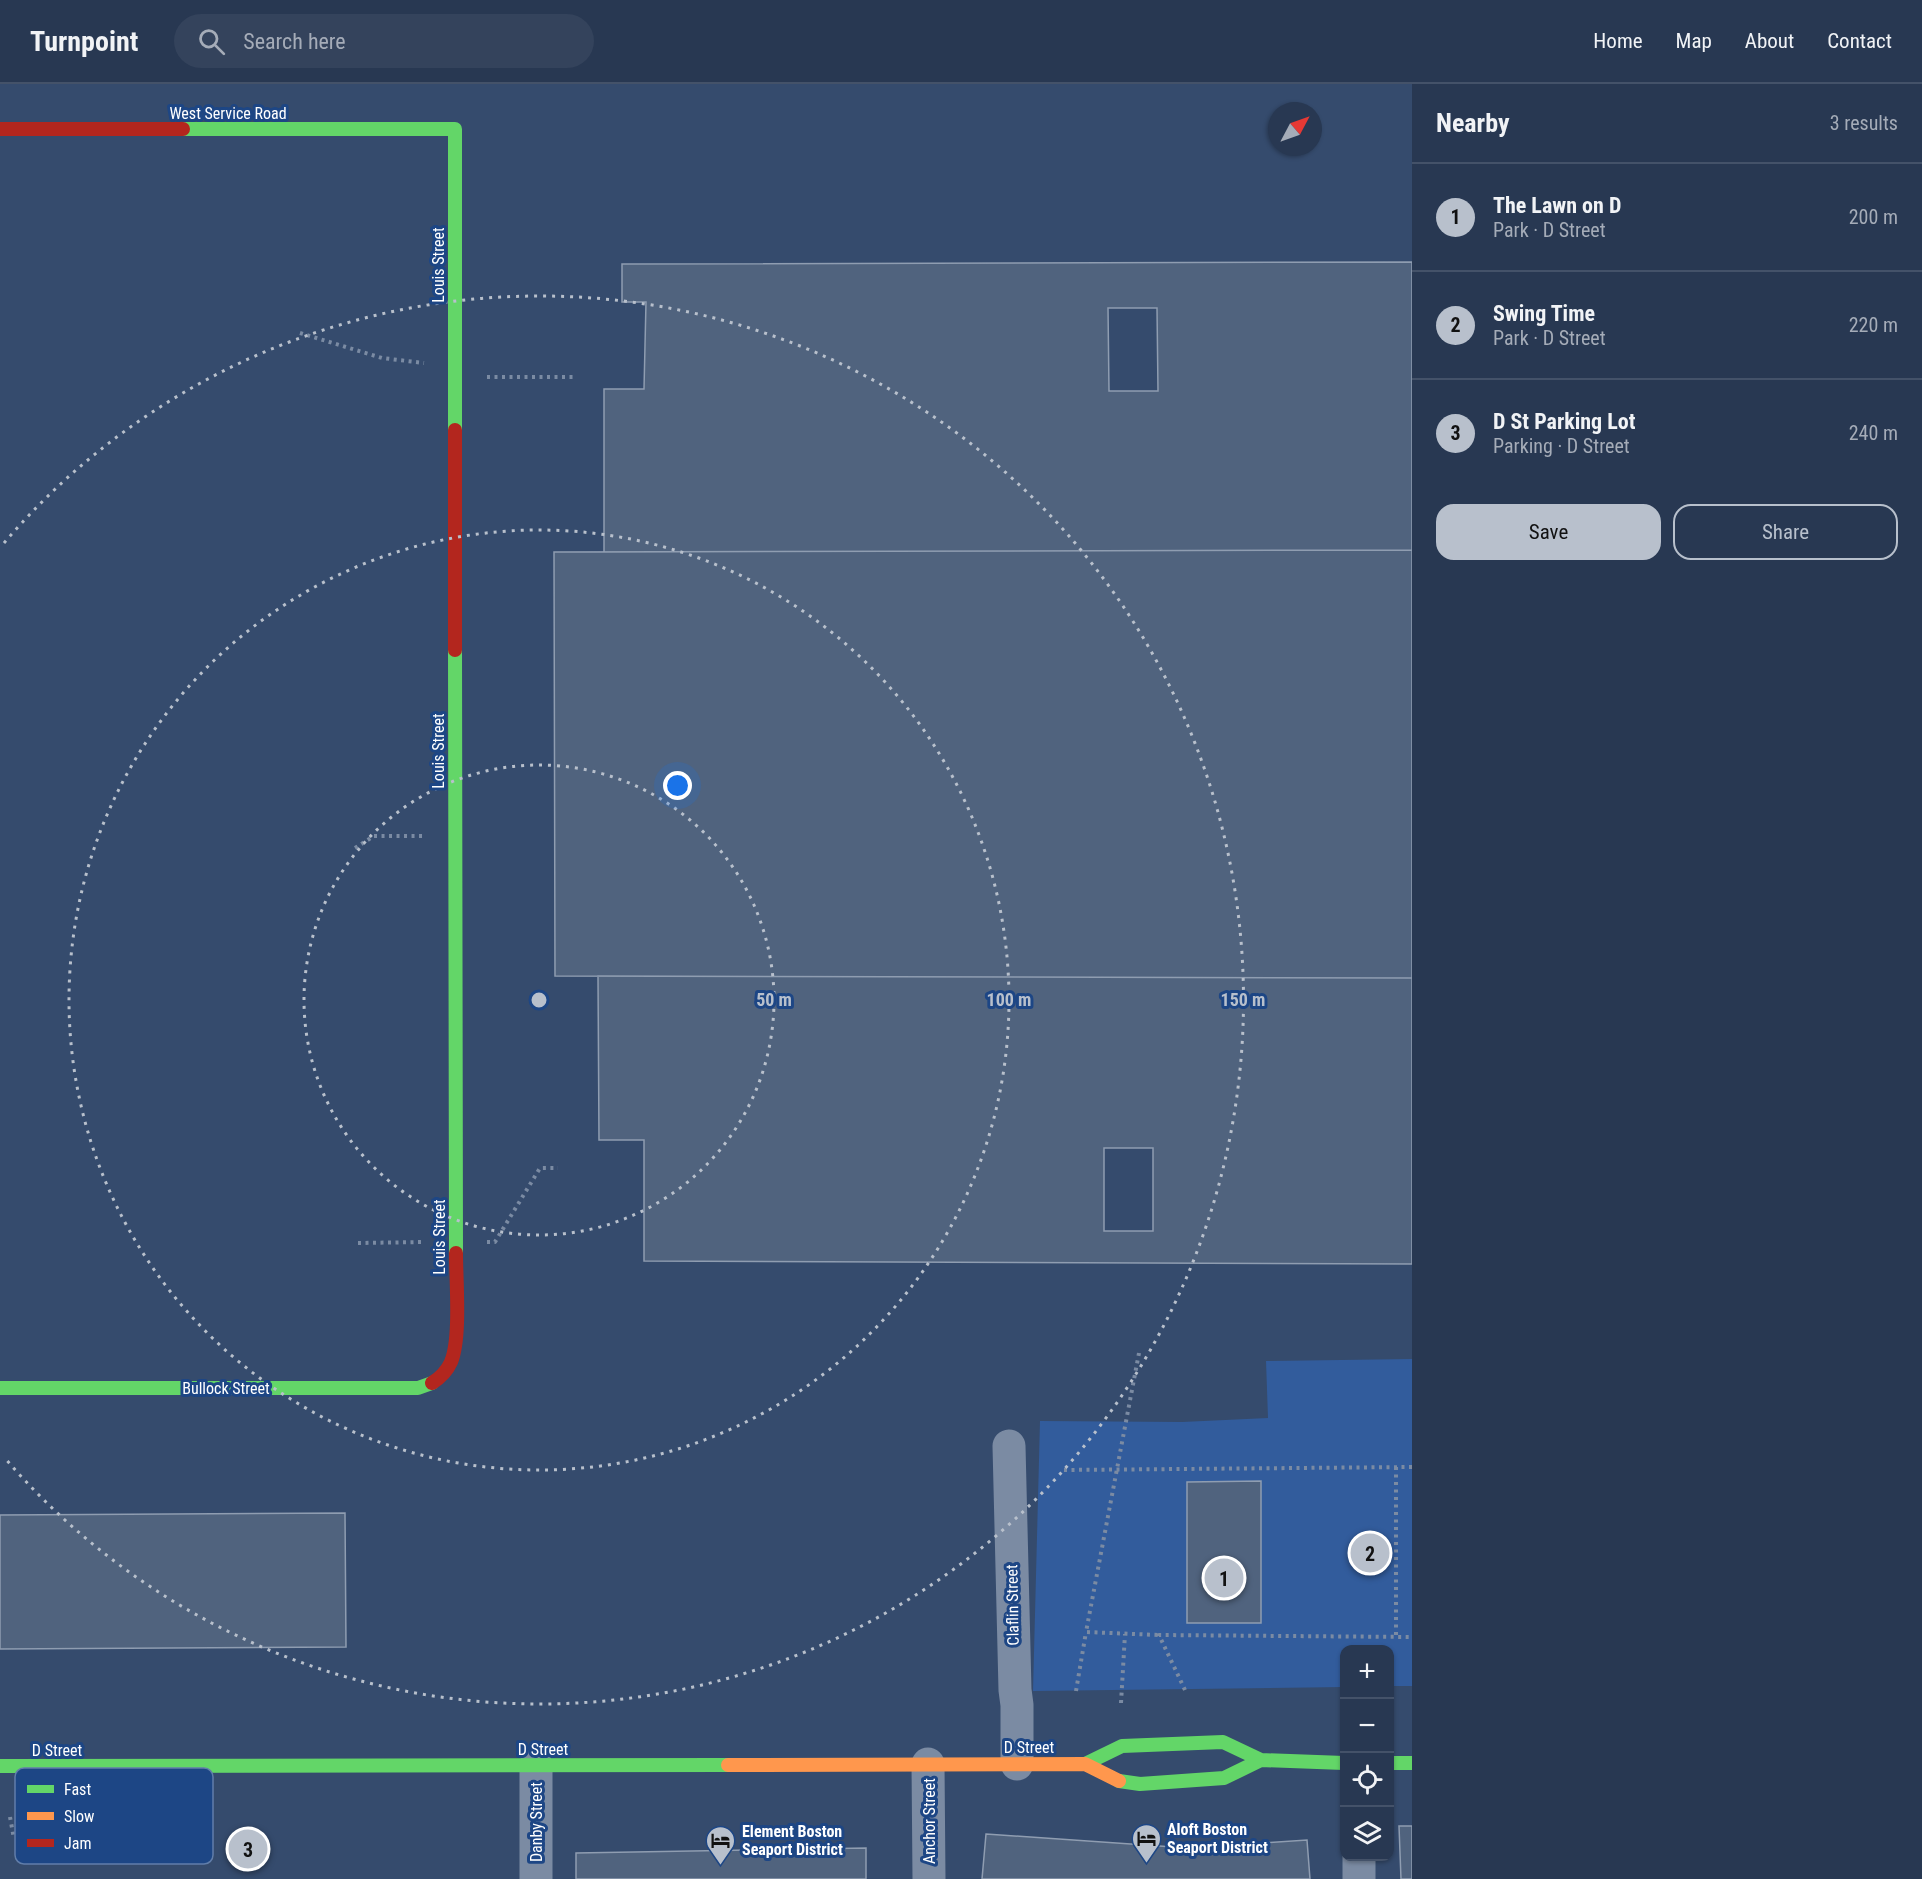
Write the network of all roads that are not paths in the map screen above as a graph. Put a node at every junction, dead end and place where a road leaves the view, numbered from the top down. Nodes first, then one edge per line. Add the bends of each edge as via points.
1 (0, 129) edge
2 (455, 129) joint
3 (446, 1372) joint
4 (0, 1388) edge
5 (1009, 1446) dead end
6 (1262, 1760) junction
7 (1340, 1762) edge
8 (1412, 1762) edge
9 (1394, 1763) edge
10 (928, 1764) junction
11 (1017, 1764) junction
12 (1086, 1764) junction
13 (536, 1765) junction
14 (0, 1766) edge
15 (1359, 1861) edge
16 (536, 1879) edge
17 (929, 1879) edge
18 (1359, 1879) edge

1 - 2 street, West Service Road
2 - 3 street, Louis Street via 456,1335 454,1356
3 - 4 street, Bullock Street via 434,1383 418,1388
5 - 11 street, Claflin Street
6 - 7 street, D Street
6 - 12 street, D Street via 1223,1742 1122,1746
6 - 12 street, D Street via 1224,1778 1140,1784 1123,1783
8 - 9 street
10 - 11 street, D Street
10 - 13 street, D Street
10 - 17 street, Anchor Street
11 - 12 street, D Street
13 - 14 street, D Street
13 - 16 street, Danby Street
15 - 18 street

